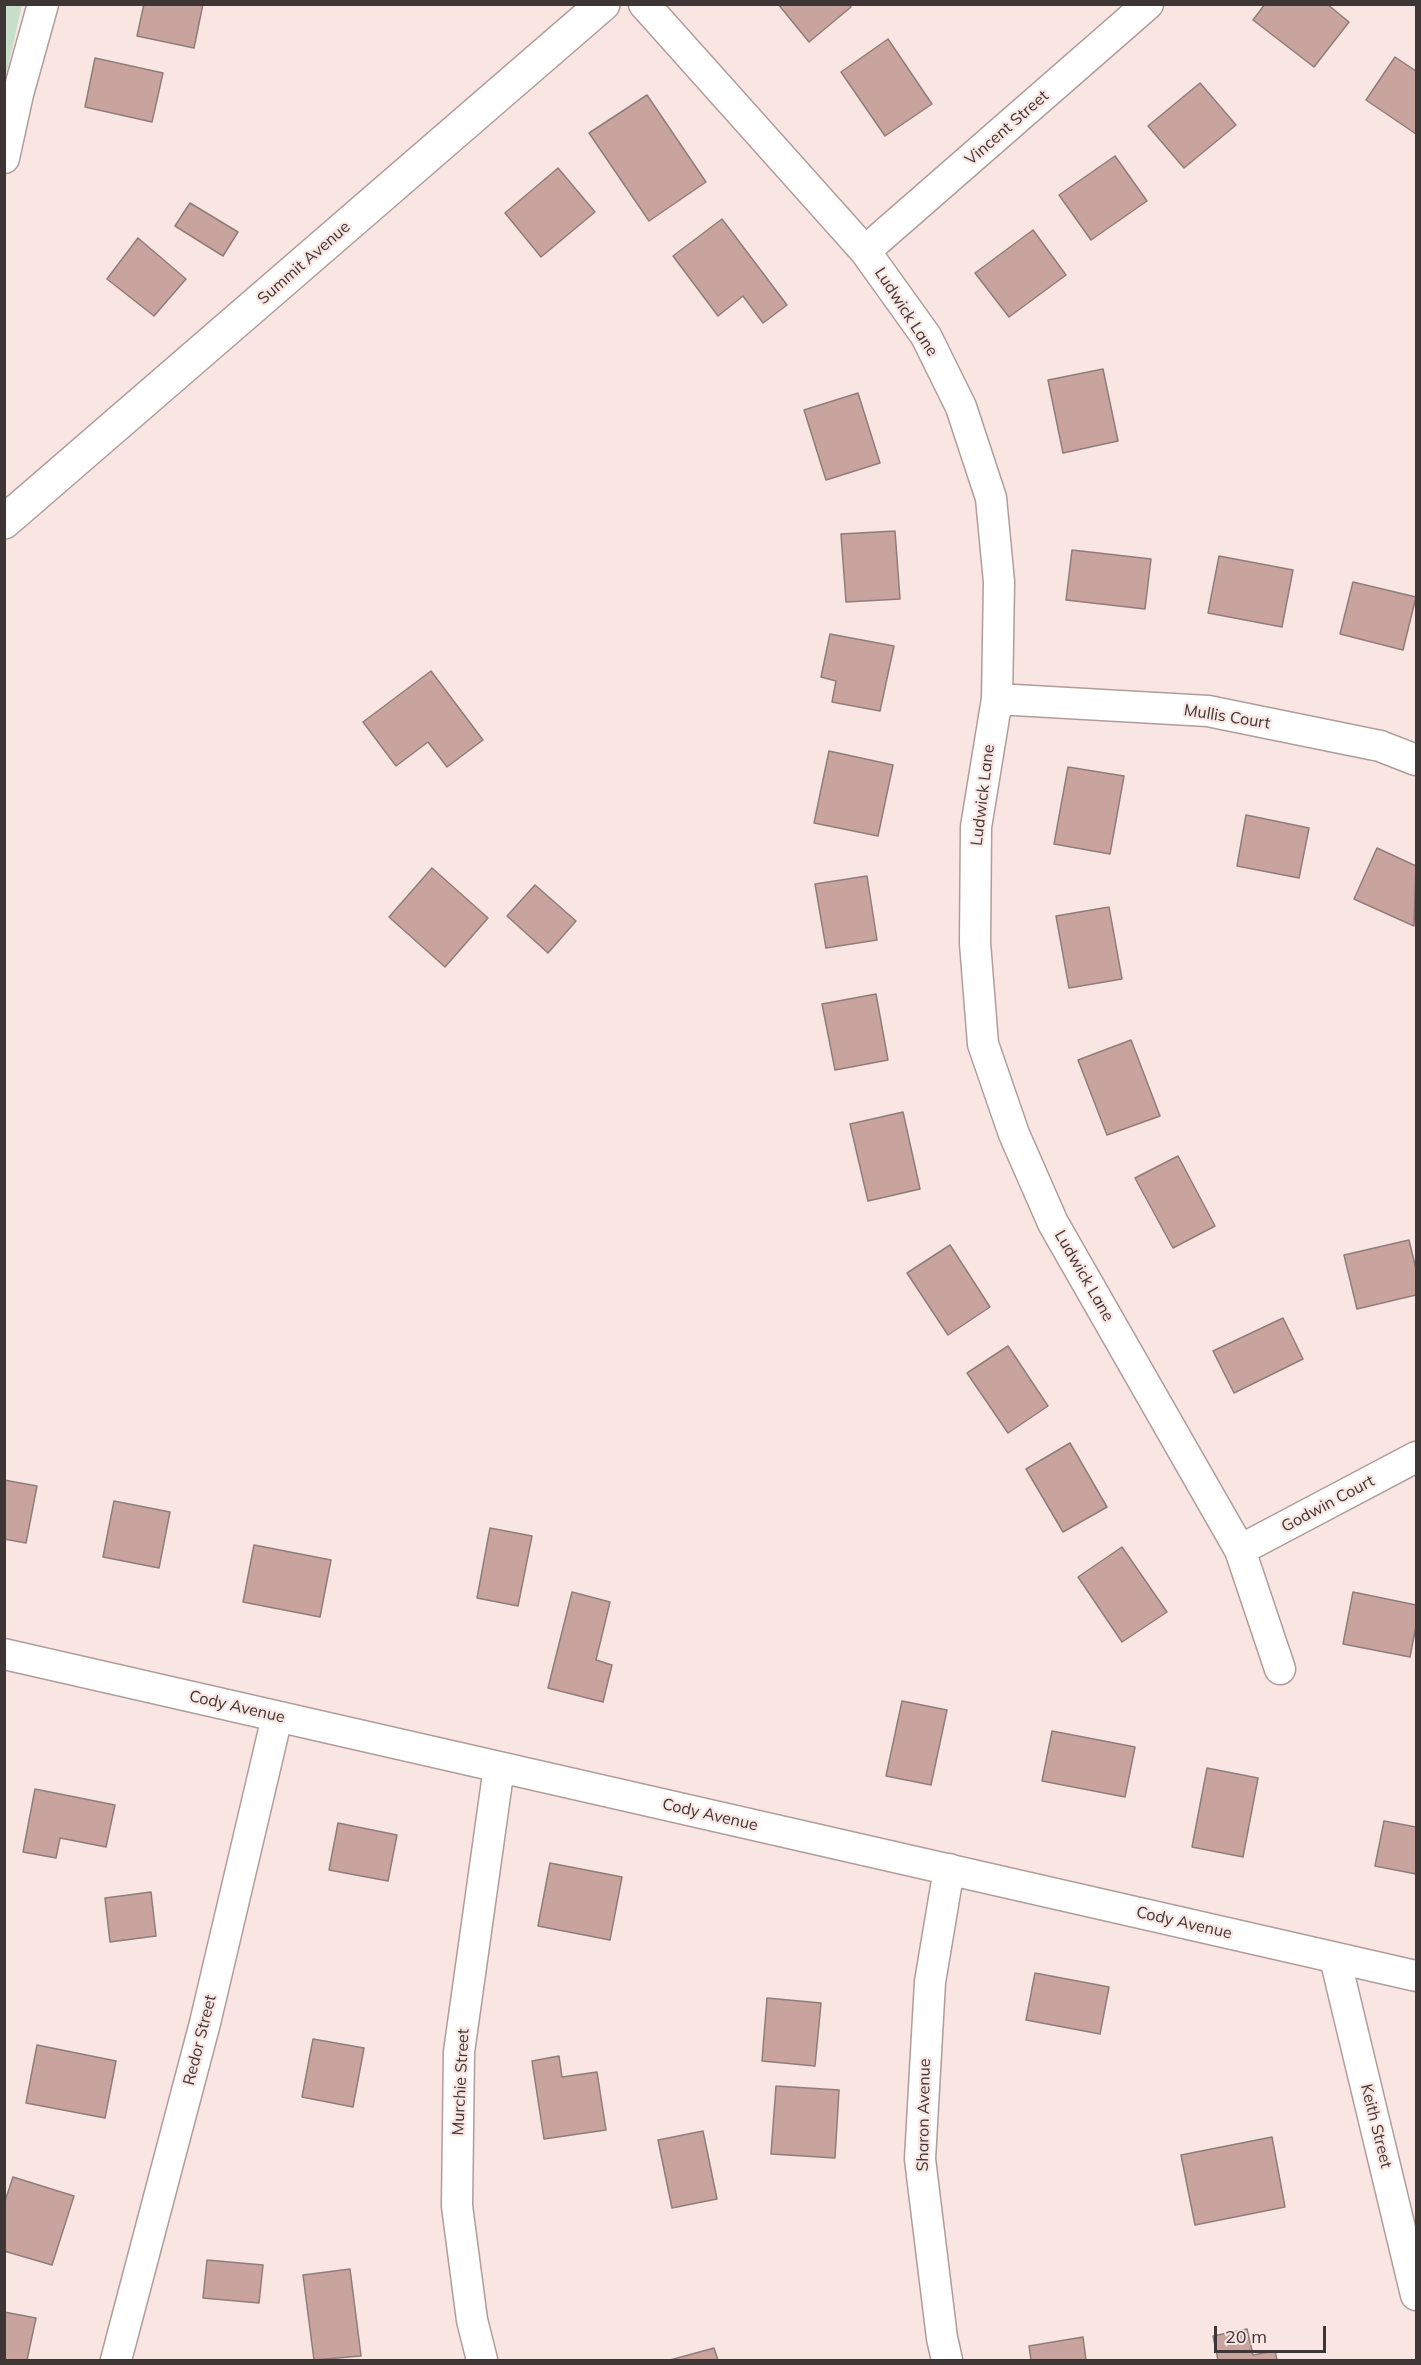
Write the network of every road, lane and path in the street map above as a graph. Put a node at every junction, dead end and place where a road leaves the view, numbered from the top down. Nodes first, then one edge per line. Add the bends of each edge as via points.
1 (43, 4) edge
2 (603, 4) edge
3 (644, 4) edge
4 (1148, 4) edge
5 (4, 158) edge
6 (865, 251) junction
7 (4, 522) edge
8 (997, 699) junction
9 (1416, 760) edge
10 (1416, 1457) edge
11 (1240, 1550) junction
12 (4, 1654) edge
13 (1280, 1670) dead end
14 (277, 1717) junction
15 (499, 1767) junction
16 (949, 1869) junction
17 (1335, 1958) junction
18 (1416, 1976) edge
19 (1416, 2295) edge
20 (116, 2361) edge
21 (482, 2361) edge
22 (947, 2361) edge

1 - 5 street
2 - 7 main road, Summit Avenue
3 - 6 street, Ludwick Lane
4 - 6 street, Vincent Street
6 - 8 street, Ludwick Lane via 926,336 961,407 991,498 999,582
8 - 9 street, Mullis Court via 1208,711 1380,746
8 - 11 street, Ludwick Lane via 976,827 975,943 983,1044 1014,1134 1053,1223
10 - 11 street, Godwin Court
11 - 13 street, Ludwick Lane
12 - 14 street, Cody Avenue
14 - 15 street, Cody Avenue
14 - 20 street, Redor Street via 205,2023
15 - 16 street, Cody Avenue
15 - 21 street, Murchie Street via 459,2052 457,2206 472,2320
16 - 17 street, Cody Avenue
16 - 22 street, Sharon Avenue via 930,1982 921,2159
17 - 18 street, Cody Avenue
17 - 19 street, Keith Street

